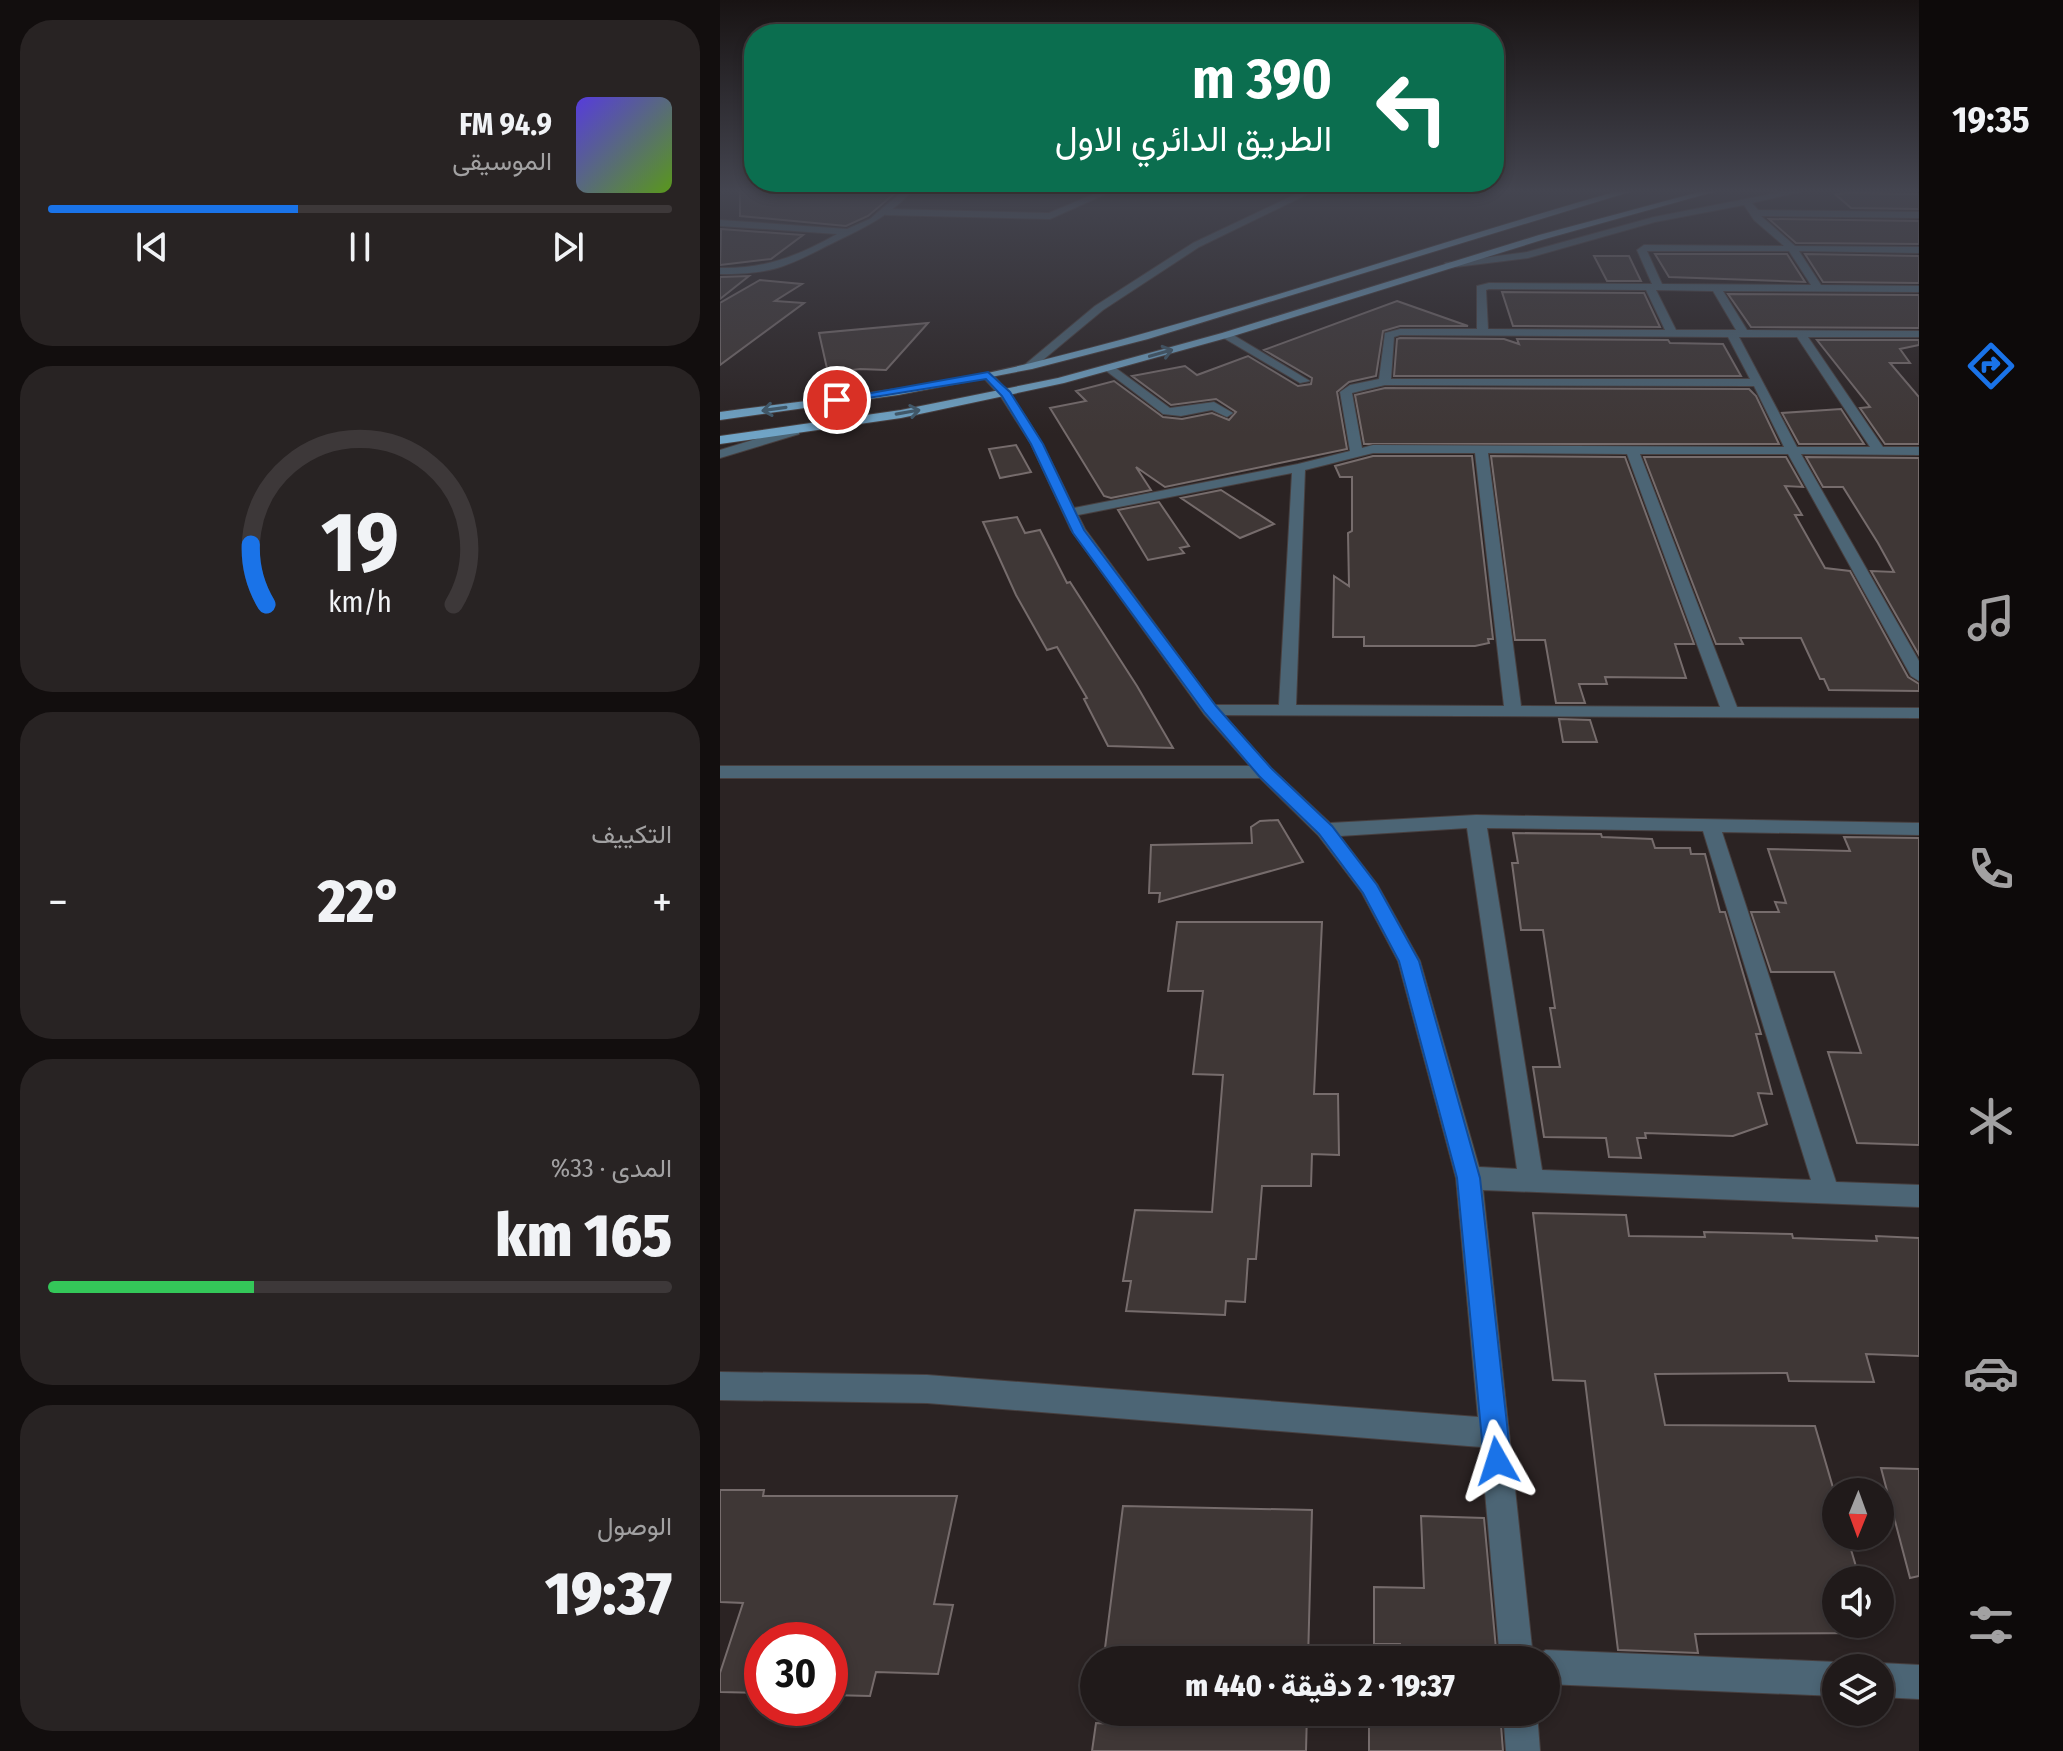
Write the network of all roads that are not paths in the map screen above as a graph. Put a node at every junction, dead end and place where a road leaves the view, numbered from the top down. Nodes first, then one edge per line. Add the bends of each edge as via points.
1 (720, 271) edge
2 (761, 271) edge
3 (1156, 271) edge
4 (1360, 271) edge
5 (1430, 271) edge
6 (1648, 271) edge
7 (1806, 271) edge
8 (1715, 286) junction
9 (1816, 286) junction
10 (1653, 287) junction
11 (1902, 288) junction
12 (1919, 289) edge
13 (1911, 298) dead end
14 (1483, 333) junction
15 (1673, 334) junction
16 (1738, 334) junction
17 (1801, 334) junction
18 (1919, 334) edge
19 (1226, 335) junction
20 (1028, 367) junction
21 (1109, 368) junction
22 (988, 376) junction
23 (1304, 381) dead end
24 (1385, 382) junction
25 (1758, 383) junction
26 (1006, 395) junction
27 (1227, 413) dead end
28 (720, 416) edge
29 (795, 431) junction
30 (720, 440) edge
31 (1632, 450) junction
32 (1481, 451) junction
33 (1879, 451) junction
34 (1919, 451) edge
35 (1793, 452) junction
36 (1357, 453) junction
37 (720, 454) edge
38 (1299, 468) junction
39 (1068, 513) junction
40 (1919, 676) edge
41 (1513, 709) junction
42 (1210, 710) junction
43 (1287, 710) junction
44 (1730, 711) junction
45 (1919, 713) edge
46 (720, 772) edge
47 (1265, 772) junction
48 (1476, 821) junction
49 (1711, 826) junction
50 (1919, 829) edge
51 (1325, 830) junction
52 (1469, 1178) junction
53 (1531, 1179) junction
54 (1827, 1192) junction
55 (1919, 1196) edge
56 (720, 1386) edge
57 (1495, 1433) junction
58 (1516, 1646) edge
59 (1560, 1668) edge
60 (1822, 1678) edge
61 (1894, 1681) edge
62 (1919, 1682) edge
63 (1521, 1726) edge
64 (1523, 1751) edge

1 - 2 street
3 - 20 street via 1099,308
4 - 20 main road
5 - 19 main road
6 - 10 street
7 - 9 street
8 - 9 street
8 - 10 street
8 - 16 street
9 - 11 street
10 - 14 street via 1483,287
10 - 15 street
11 - 12 street
11 - 13 street
14 - 15 street
14 - 24 street via 1389,335
15 - 16 street
16 - 17 street
16 - 25 street
17 - 18 street
17 - 33 street
21 -> 19 main road
19 - 23 street
20 - 22 main road
21 - 26 main road
21 - 27 street via 1167,411 1214,406
22 - 26 street
22 -> 28 main road
24 - 25 street
24 - 36 street via 1346,392
25 - 35 street
29 -> 26 main road
26 - 39 street via 1037,444
29 - 30 main road
29 - 37 street
31 - 32 street
31 - 35 street
31 - 44 street
32 - 36 street
32 - 41 street
33 - 34 street
33 - 35 street
35 - 40 street
36 - 38 street
38 - 39 street
38 - 43 street
39 - 42 street
41 - 43 street
41 - 44 street
42 - 43 street
42 - 47 street
44 - 45 street
46 - 47 street
47 - 51 street
48 - 49 street
48 - 51 street
48 - 53 street
49 - 50 street
49 - 54 street
51 - 52 street via 1370,889 1409,961
52 - 53 street
52 - 57 street
53 - 54 street
54 - 55 street
56 - 57 street via 927,1389
57 - 58 street
59 - 60 street
61 - 62 street
63 - 64 street

